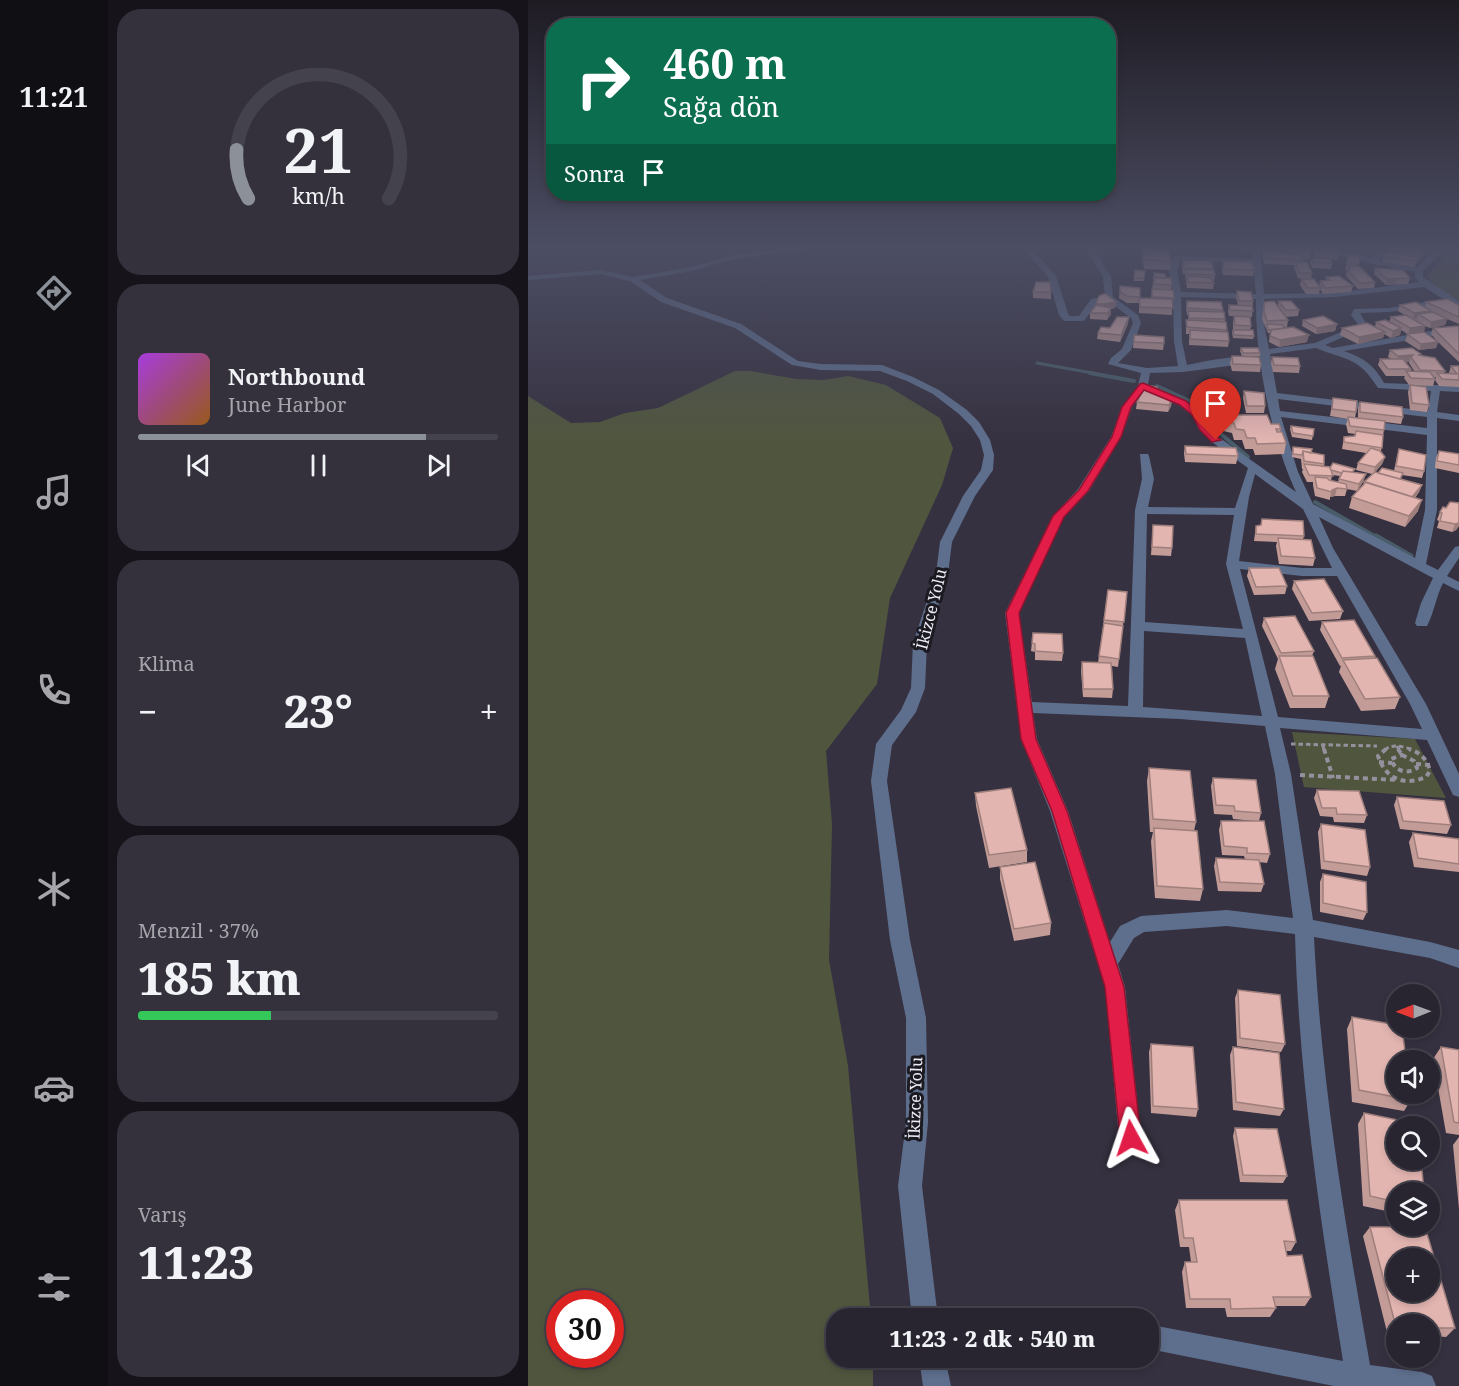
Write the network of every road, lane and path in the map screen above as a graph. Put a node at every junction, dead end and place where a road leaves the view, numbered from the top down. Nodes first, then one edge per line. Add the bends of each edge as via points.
1 (700, 313) edge
2 (1063, 313) edge
3 (1086, 313) edge
4 (1130, 313) edge
5 (1177, 313) edge
6 (1260, 313) edge
7 (1356, 313) edge
8 (1393, 313) edge
9 (1399, 316) edge
10 (1419, 328) edge
11 (1459, 329) edge
12 (1429, 333) junction
13 (1317, 345) junction
14 (1336, 350) junction
15 (1266, 356) junction
16 (1183, 369) junction
17 (1144, 379) junction
18 (1436, 388) junction
19 (1459, 389) edge
20 (1272, 395) junction
21 (1275, 413) junction
22 (1432, 416) junction
23 (1459, 418) edge
24 (1431, 432) junction
25 (1144, 456) dead end
26 (1254, 467) junction
27 (1307, 506) junction
28 (1141, 510) junction
29 (1241, 512) junction
30 (1459, 550) edge
31 (1232, 564) junction
32 (1419, 567) junction
33 (1342, 572) junction
34 (1439, 576) junction
35 (1459, 587) edge
36 (1422, 623) dead end
37 (1137, 626) junction
38 (1251, 634) junction
39 (1025, 707) junction
40 (1135, 713) junction
41 (1272, 723) junction
42 (1431, 735) junction
43 (1278, 743) junction
44 (1322, 745) junction
45 (1397, 746) junction
46 (1388, 747) junction
47 (1402, 755) junction
48 (1378, 762) junction
49 (1392, 763) junction
50 (1416, 764) junction
51 (1429, 765) junction
52 (1407, 772) junction
53 (1283, 774) junction
54 (1333, 778) junction
55 (1400, 780) junction
56 (1410, 782) junction
57 (1459, 791) edge
58 (1304, 927) junction
59 (1459, 959) edge
60 (1107, 964) junction
61 (1131, 1138) dead end
62 (924, 1308) edge
63 (1159, 1339) edge
64 (934, 1368) edge
65 (1359, 1381) edge
66 (937, 1386) edge
67 (1422, 1386) edge

1 - 62 street, İkizce Yolu via 738,326 795,363 882,368 910,379 963,412 986,440 987,470 946,542 942,574 920,643 918,688 908,712 884,744 879,781 900,940 916,1018 917,1122 910,1186
2 - 3 street via 1067,319 1081,319
4 - 17 street via 1137,323 1126,350 1113,364
5 - 16 street
6 - 15 street
7 - 13 street via 1363,325
8 - 9 street
10 - 12 street
11 - 12 street
12 - 14 street
13 - 14 street
13 - 15 street
14 - 18 street via 1368,365 1381,386
15 - 16 street
15 - 20 street
16 - 17 street
17 - 26 street via 1183,403 1216,440
17 - 39 street via 1127,407 1116,437 1083,491 1059,516 1012,613
18 - 19 street
18 - 22 street
20 - 21 street
20 - 22 street
21 - 24 street
21 - 27 street via 1292,472
22 - 23 street
22 - 24 street
24 - 32 street via 1431,510
25 - 28 street via 1148,479
26 - 27 street
26 - 29 street
27 - 32 street
27 - 33 street
28 - 29 street
28 - 37 street
29 - 31 street
30 - 34 street
31 - 33 street
31 - 38 street
32 - 34 street
33 - 42 street via 1418,704
34 - 35 street
34 - 36 street
37 - 38 street
37 - 40 street
38 - 41 street
39 - 40 street
39 - 60 street via 1029,739 1059,811
40 - 41 street
41 - 42 street
41 - 43 street
42 - 57 street
43 - 44 path
43 - 53 street
44 - 46 path
44 - 54 path
45 - 46 path
45 - 47 path
45 - 51 path via 1417,752
46 - 48 path via 1381,750
47 - 49 path via 1394,757
47 - 50 path
48 - 49 path
48 - 55 path via 1382,770
49 - 52 path
50 - 51 path
50 - 52 path via 1415,770
51 - 56 path via 1426,777
52 - 56 path
53 - 54 path
53 - 58 street
54 - 55 path
55 - 56 path
58 - 59 street
58 - 60 street via 1227,918 1141,924 1128,932
58 - 65 street via 1316,1097
60 - 61 street via 1115,987
63 - 65 street
64 - 66 street
65 - 67 street

